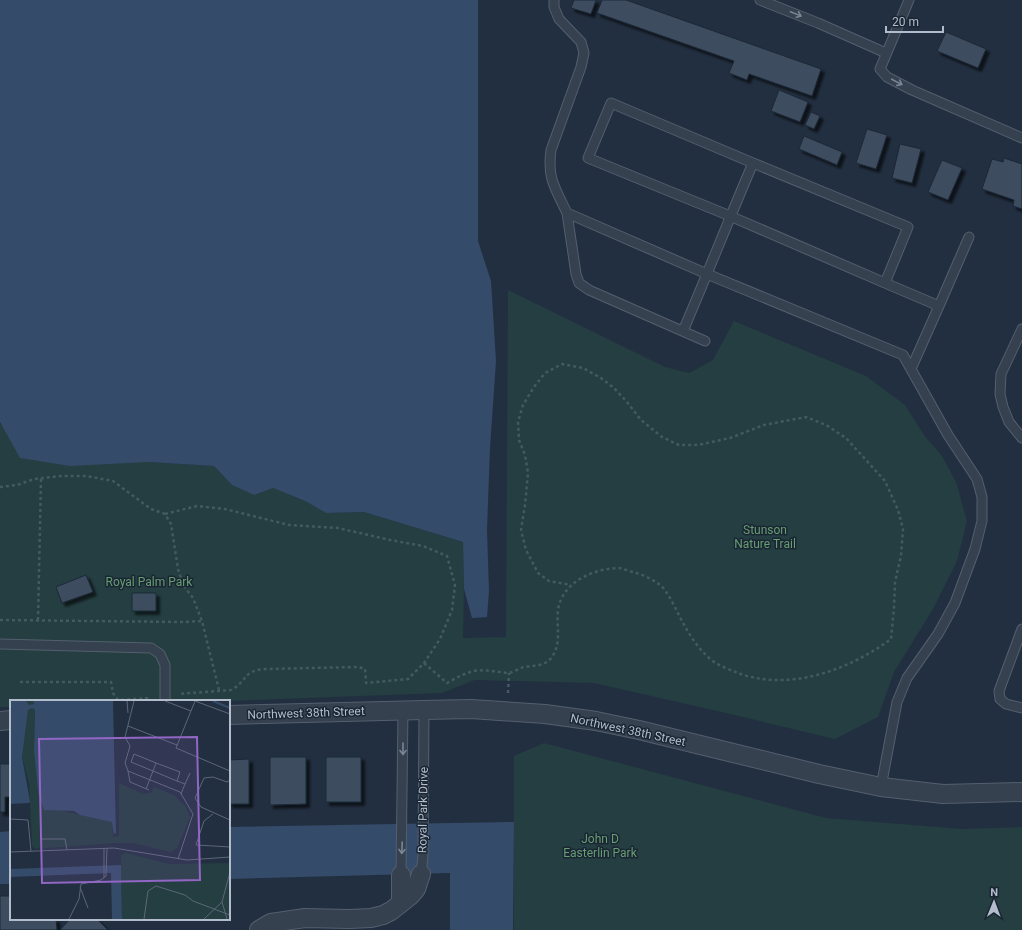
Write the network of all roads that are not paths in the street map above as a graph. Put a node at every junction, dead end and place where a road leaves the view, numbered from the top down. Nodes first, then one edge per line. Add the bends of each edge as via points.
1 (554, 0) edge
2 (760, 0) edge
3 (909, 0) edge
4 (886, 53) junction
5 (1022, 138) edge
6 (753, 163) junction
7 (567, 212) junction
8 (730, 216) junction
9 (968, 237) dead end
10 (707, 274) junction
11 (885, 283) junction
12 (939, 306) junction
13 (1022, 329) edge
14 (683, 331) junction
15 (705, 341) dead end
16 (911, 369) junction
17 (1022, 438) edge
18 (1022, 629) edge
19 (0, 644) edge
20 (165, 698) edge
21 (1022, 708) edge
22 (403, 710) junction
23 (424, 710) junction
24 (230, 715) edge
25 (10, 720) edge
26 (0, 721) edge
27 (881, 787) junction
28 (1022, 792) edge
29 (421, 874) joint
30 (401, 875) joint
31 (401, 902) junction
32 (259, 930) edge

1 - 7 lane via 559,19 581,42 584,53 551,150 552,180
2 -> 4 lane
3 - 4 lane
4 -> 5 lane via 880,69 887,77
6 - 8 lane
6 - 8 lane via 611,103 588,158
6 - 11 lane via 908,227
7 - 10 lane
7 - 14 lane via 579,283 588,290
8 - 10 lane
8 - 11 lane
9 - 12 lane
10 - 14 lane
10 - 16 lane via 903,355
11 - 12 lane
12 - 16 lane
13 - 17 lane via 1001,374 1000,394 1008,422
14 - 15 lane
16 - 27 lane via 948,435 977,479 982,497 982,521 975,549 955,603 938,634 907,678 897,702
18 - 21 lane via 999,691 1000,699 1006,704
19 - 20 lane via 151,648 160,654 165,665
22 - 23 street, Northwest 38th Street
22 - 24 street, Northwest 38th Street
22 -> 30 lane, Royal Park Drive
23 - 27 street, Northwest 38th Street via 545,714 596,721
23 - 29 lane, Royal Park Drive
25 - 26 street
27 - 28 street, Northwest 38th Street via 943,794
29 - 31 street, Royal Park Drive via 416,889
30 - 31 street, Royal Park Drive
31 - 32 street, Royal Park Drive via 387,913 371,918 304,918 272,923

